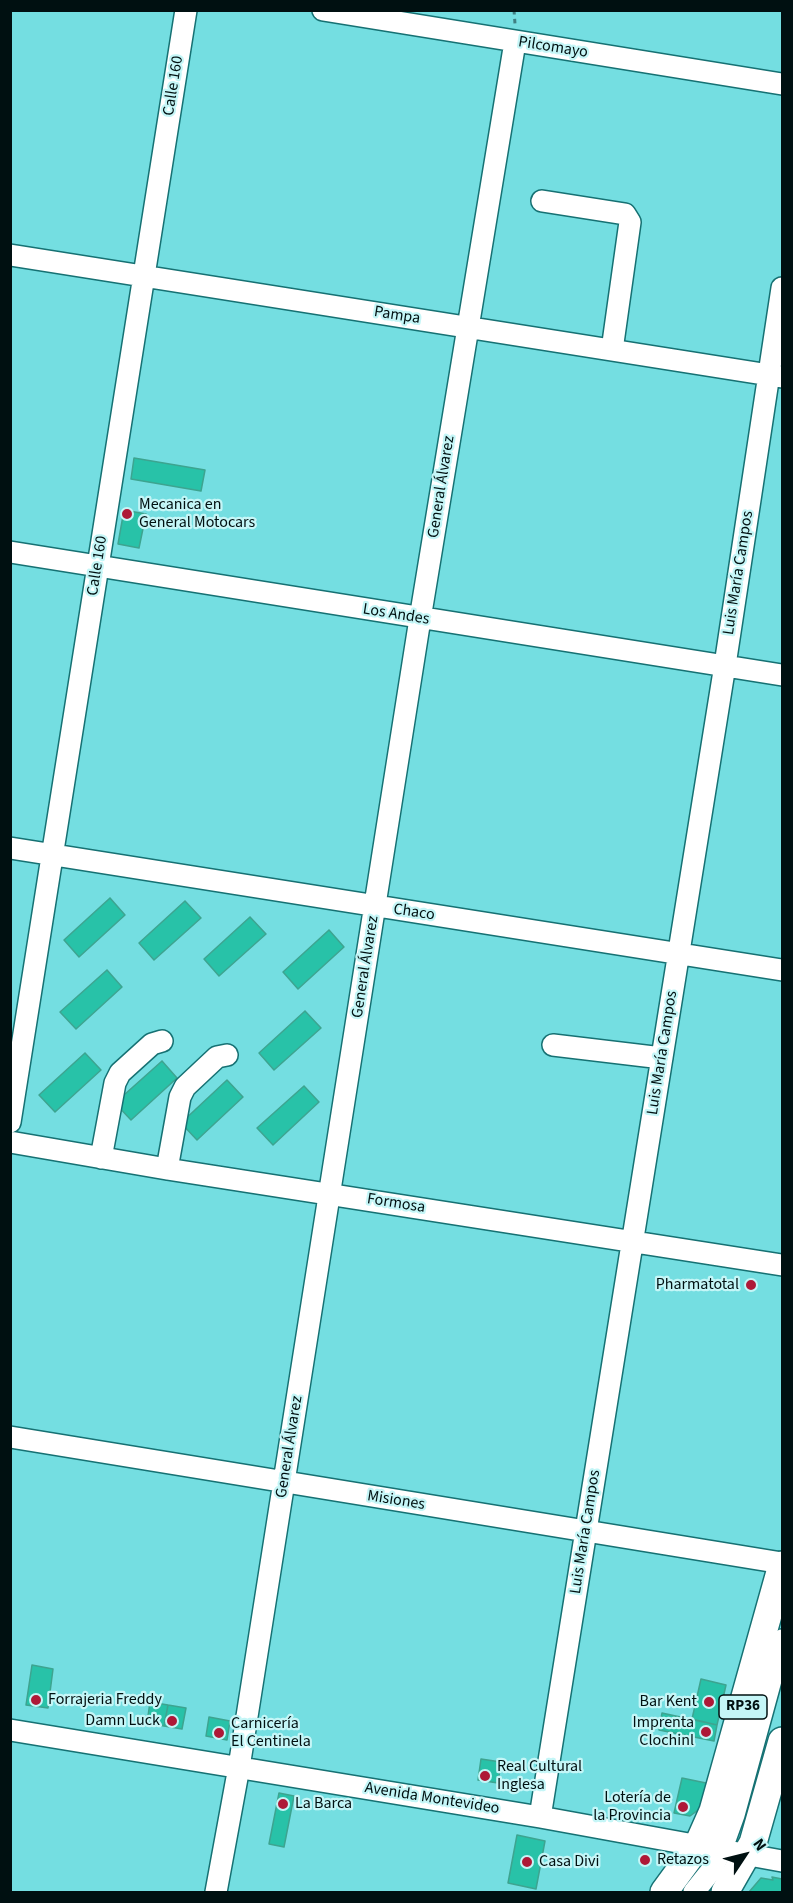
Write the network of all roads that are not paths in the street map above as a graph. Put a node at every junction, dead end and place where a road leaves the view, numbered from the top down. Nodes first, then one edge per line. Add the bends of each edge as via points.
1 (186, 10) edge
2 (323, 10) edge
3 (515, 42) junction
4 (783, 84) edge
5 (542, 201) dead end
6 (10, 255) edge
7 (146, 277) junction
8 (783, 288) edge
9 (468, 327) junction
10 (612, 350) junction
11 (776, 376) edge
12 (10, 552) edge
13 (98, 566) junction
14 (420, 619) junction
15 (725, 665) junction
16 (783, 675) edge
17 (10, 848) edge
18 (54, 855) junction
19 (376, 908) junction
20 (679, 953) junction
21 (783, 970) edge
22 (162, 1041) dead end
23 (553, 1045) dead end
24 (227, 1055) dead end
25 (662, 1058) junction
26 (10, 1122) edge
27 (10, 1142) edge
28 (101, 1158) junction
29 (167, 1170) junction
30 (330, 1194) junction
31 (633, 1241) junction
32 (783, 1265) edge
33 (10, 1437) edge
34 (284, 1483) junction
35 (586, 1531) junction
36 (783, 1564) edge
37 (783, 1640) edge
38 (783, 1677) edge
39 (10, 1730) edge
40 (783, 1740) edge
41 (239, 1767) junction
42 (540, 1817) junction
43 (724, 1852) junction
44 (783, 1861) edge
45 (216, 1893) edge
46 (664, 1893) edge
47 (694, 1893) edge
48 (705, 1893) edge
49 (725, 1893) edge

1 - 7 street, Calle 160
2 - 3 street, Pilcomayo
3 - 4 street, Pilcomayo
3 - 9 street, General Álvarez
5 - 10 street via 625,214 630,222
6 - 7 street, Pampa
7 - 9 street, Pampa
7 - 13 street, Calle 160
8 - 11 street, Luis María Campos
9 - 10 street, Pampa
9 - 14 street, General Álvarez
10 - 11 street, Pampa
11 - 15 street, Luis María Campos
12 - 13 street, Los Andes
13 - 14 street, Los Andes
13 - 18 street, Calle 160
14 - 15 street, Los Andes
14 - 19 street, General Álvarez
15 - 16 street, Los Andes
15 - 20 street, Luis María Campos
17 - 18 street, Chaco
18 - 19 street, Chaco
18 - 26 street, Calle 160
19 - 20 street, Chaco
19 - 30 street, General Álvarez
20 - 21 street, Chaco
20 - 25 street, Luis María Campos
22 - 28 street via 152,1044 120,1073
23 - 25 street
24 - 29 street via 218,1057 185,1087
25 - 31 street, Luis María Campos
27 - 28 street, Formosa
28 - 29 street, Formosa
29 - 30 street, Formosa
30 - 31 street, Formosa
30 - 34 street, General Álvarez
31 - 32 street, Formosa
31 - 35 street, Luis María Campos
33 - 34 street, Misiones
34 - 35 street, Misiones
34 - 41 street, General Álvarez
35 - 36 street, Misiones
35 - 42 street, Luis María Campos
36 - 43 main road, RP36 via 717,1798
37 - 43 street
38 - 43 street via 743,1825
39 - 41 street, Avenida Montevideo
40 - 43 main road, RP36
41 - 42 street, Avenida Montevideo
41 - 45 street, General Álvarez
42 - 43 street, Avenida Montevideo
43 - 44 street, Avenida Montevideo
43 - 46 main road, RP36
43 - 47 street
43 - 48 street
43 - 49 main road, RP36

